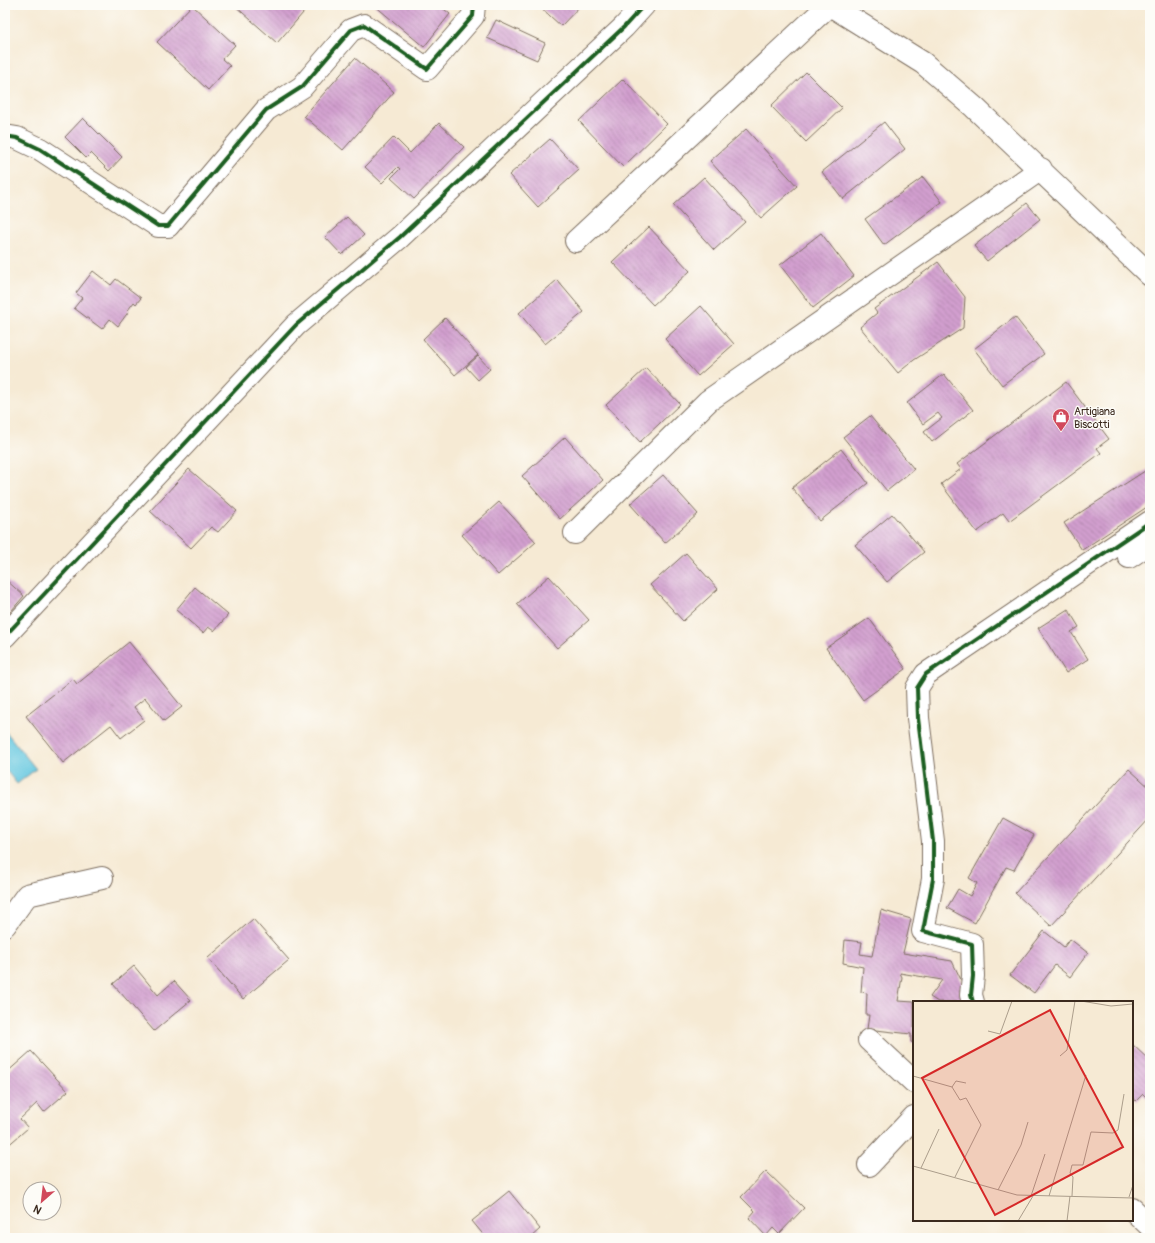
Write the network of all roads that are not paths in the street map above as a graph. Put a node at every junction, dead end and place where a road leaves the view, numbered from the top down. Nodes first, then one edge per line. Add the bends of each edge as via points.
1 (474, 5) edge
2 (644, 5) edge
3 (830, 5) edge
4 (5, 136) edge
5 (1041, 169) junction
6 (576, 241) dead end
7 (1150, 275) edge
8 (1150, 522) edge
9 (575, 533) dead end
10 (1150, 543) edge
11 (1129, 557) dead end
12 (5, 636) edge
13 (102, 878) dead end
14 (5, 925) edge
15 (973, 1001) edge
16 (869, 1040) dead end
17 (913, 1081) edge
18 (913, 1117) edge
19 (869, 1165) dead end
20 (1133, 1210) edge
21 (1150, 1226) edge

1 - 4 street via 472,16 427,69 364,24 350,30 302,87 266,110 168,226 158,226 40,149 17,138
2 - 12 street via 624,27 400,236 296,325
3 - 5 street via 923,63
3 - 6 street
5 - 7 street
5 - 9 street via 708,401
8 - 15 street via 926,674 917,688 918,718 933,841 933,879 922,931 972,944
10 - 11 street
13 - 14 street via 27,895
16 - 17 street
18 - 19 street
20 - 21 street

